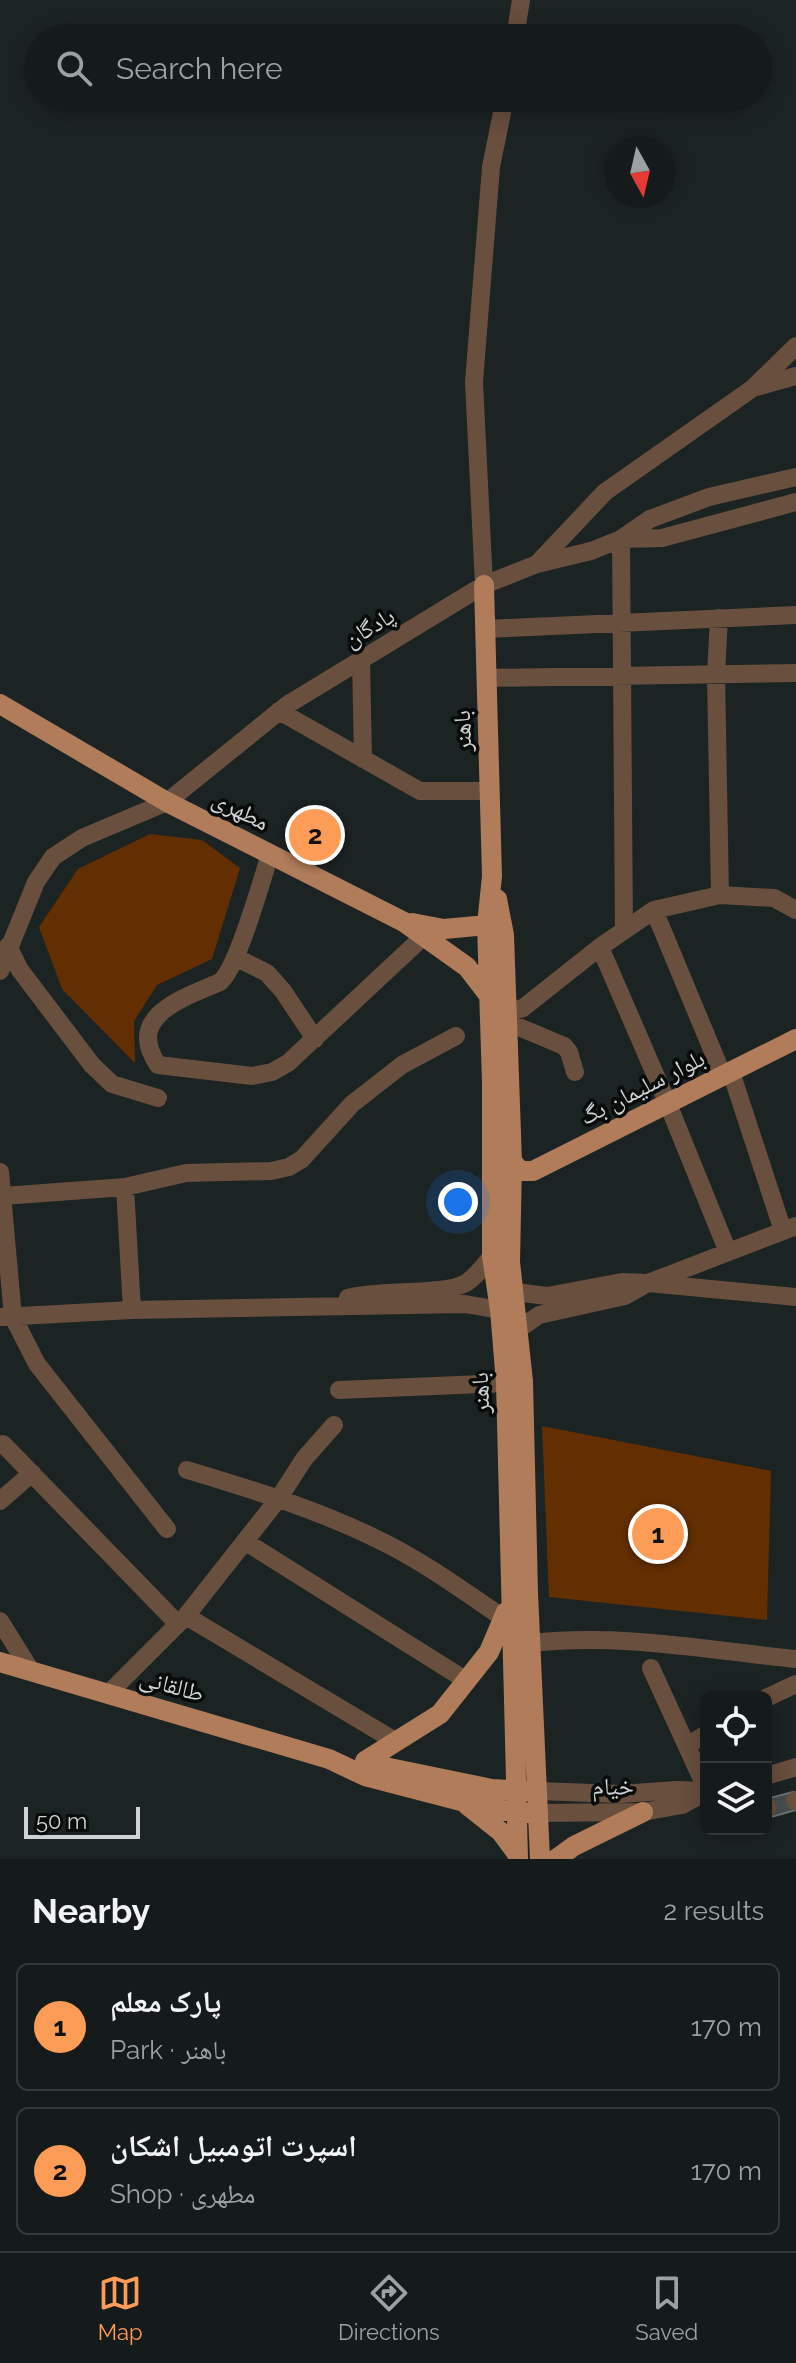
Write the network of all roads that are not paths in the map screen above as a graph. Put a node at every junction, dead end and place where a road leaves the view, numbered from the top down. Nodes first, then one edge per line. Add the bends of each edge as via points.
1 (521, 0) edge
2 (517, 24) edge
3 (502, 112) edge
4 (796, 346) edge
5 (796, 376) edge
6 (753, 388) junction
7 (796, 477) edge
8 (796, 502) edge
9 (621, 539) junction
10 (537, 564) junction
11 (484, 585) junction
12 (796, 615) edge
13 (719, 618) junction
14 (623, 623) junction
15 (485, 629) junction
16 (361, 659) junction
17 (796, 673) edge
18 (716, 674) junction
19 (622, 676) junction
20 (486, 678) junction
21 (0, 704) edge
22 (279, 711) junction
23 (363, 759) junction
24 (490, 791) junction
25 (167, 802) junction
26 (270, 854) junction
27 (720, 895) junction
28 (654, 910) junction
29 (796, 910) edge
30 (404, 922) junction
31 (496, 930) junction
32 (624, 930) junction
33 (424, 936) junction
34 (8, 946) junction
35 (600, 947) junction
36 (235, 957) junction
37 (0, 971) edge
38 (490, 997) junction
39 (506, 1017) junction
40 (456, 1036) dead end
41 (315, 1039) junction
42 (796, 1039) edge
43 (575, 1072) dead end
44 (727, 1074) junction
45 (158, 1098) dead end
46 (668, 1104) junction
47 (512, 1162) junction
48 (0, 1172) edge
49 (125, 1187) junction
50 (3, 1196) junction
51 (790, 1229) edge
52 (3, 1232) edge
53 (728, 1252) junction
54 (492, 1256) junction
55 (648, 1283) junction
56 (515, 1292) junction
57 (796, 1297) edge
58 (314, 1308) junction
59 (132, 1310) junction
60 (500, 1310) junction
61 (7, 1317) edge
62 (519, 1329) junction
63 (506, 1383) junction
64 (339, 1390) dead end
65 (334, 1425) dead end
66 (3, 1444) dead end
67 (187, 1470) dead end
68 (32, 1473) junction
69 (279, 1498) junction
70 (0, 1501) edge
71 (167, 1529) dead end
72 (246, 1542) junction
73 (510, 1592) junction
74 (505, 1619) junction
75 (182, 1620) junction
76 (0, 1621) edge
77 (531, 1643) junction
78 (796, 1659) edge
79 (0, 1662) edge
80 (651, 1668) dead end
81 (31, 1671) junction
82 (467, 1681) junction
83 (796, 1684) edge
84 (108, 1694) junction
85 (772, 1695) edge
86 (700, 1738) edge
87 (395, 1741) junction
88 (687, 1746) junction
89 (329, 1759) junction
90 (365, 1761) junction
91 (796, 1767) edge
92 (772, 1774) edge
93 (700, 1776) edge
94 (700, 1790) edge
95 (526, 1791) junction
96 (700, 1794) edge
97 (461, 1801) junction
98 (643, 1812) junction
99 (527, 1813) junction
100 (518, 1857) edge
101 (540, 1859) edge
102 (556, 1859) edge

1 - 2 street
3 - 11 street via 491,167 474,382
4 - 6 street
5 - 6 street
6 - 10 street via 605,492
7 - 9 street via 709,497 650,519
8 - 9 street via 662,538
9 - 10 street, پادگان
9 - 14 street
10 - 11 street, پادگان
11 - 15 main road, باهنر
11 - 16 street, پادگان
12 - 13 street
13 - 14 street
13 - 18 street
14 - 15 street
14 - 19 street
15 - 20 main road, باهنر
16 - 22 street, پادگان
16 - 23 street
17 - 18 street
18 - 19 street
18 - 27 street
19 - 20 street
19 - 32 street
20 - 24 main road, باهنر
21 - 25 main road, مطهری
22 - 23 street
22 - 25 street, پادگان
23 - 24 street via 420,791
24 - 31 main road, باهنر
25 - 26 main road, مطهری
25 - 34 street, پادگان via 82,838 53,857
26 - 30 main road, مطهری
26 - 36 street
27 - 28 street
27 - 29 street via 774,898
28 - 32 street
28 - 44 street
30 - 31 main road
30 - 33 main road, مطهری
31 - 38 main road, باهنر
31 - 39 main road, باهنر
32 - 35 street
33 - 38 main road, مطهری via 467,967
33 - 41 street
34 - 37 street, پادگان
34 - 45 street via 20,970 92,1065 112,1084
35 - 39 street
35 - 46 street
36 - 41 street via 267,973
36 - 41 street via 220,982 171,1003 155,1017 150,1047 158,1065 252,1076 288,1063
38 - 54 main road, باهنر
39 - 43 street via 564,1046
39 - 47 main road, باهنر
40 - 49 street via 402,1065 352,1104 289,1167 186,1173
42 - 44 main road, بلوار سلیمان بگ
44 - 46 main road, بلوار سلیمان بگ
44 - 51 street
46 - 47 main road, بلوار سلیمان بگ via 533,1171 521,1171
46 - 53 street
47 - 56 main road, باهنر via 510,1262
48 - 50 street
49 - 50 street
49 - 59 street
50 - 52 street
51 - 53 street
52 - 61 street
53 - 55 street
54 - 58 street via 464,1284 363,1294
54 - 60 main road, باهنر
55 - 56 street via 622,1282 547,1296
55 - 57 street
55 - 62 street via 625,1296 539,1315
56 - 62 main road, باهنر
58 - 59 street
58 - 60 street via 465,1304
59 - 61 street
60 - 63 main road, باهنر
61 - 71 street via 37,1364
62 - 77 main road, باهنر
63 - 64 street
63 - 73 main road, باهنر
65 - 69 street
66 - 68 street
67 - 69 street
68 - 70 street
68 - 75 street
69 - 72 street
69 - 74 street via 384,1543
72 - 75 street
72 - 82 street
73 - 74 main road
73 - 95 main road, باهنر
74 - 82 main road
75 - 84 street
75 - 87 street
76 - 81 street
77 - 78 street via 634,1640
77 - 95 main road, باهنر
79 - 81 main road, طالقانی
80 - 88 street
81 - 84 main road, طالقانی
82 - 87 main road via 440,1714
83 - 85 street
84 - 89 main road, طالقانی
86 - 88 street
87 - 90 main road
88 - 93 street
89 - 90 main road, طالقانی
89 - 97 main road, طالقانی via 365,1776
90 - 95 main road, طالقانی via 477,1786
91 - 92 street
94 - 95 street, خیام
95 - 99 main road, باهنر
96 - 98 street, خیام via 682,1805
97 - 99 main road, طالقانی
97 - 100 main road via 492,1823
98 - 99 street, خیام
98 - 102 main road
99 - 100 main road, باهنر
99 - 101 main road, باهنر

